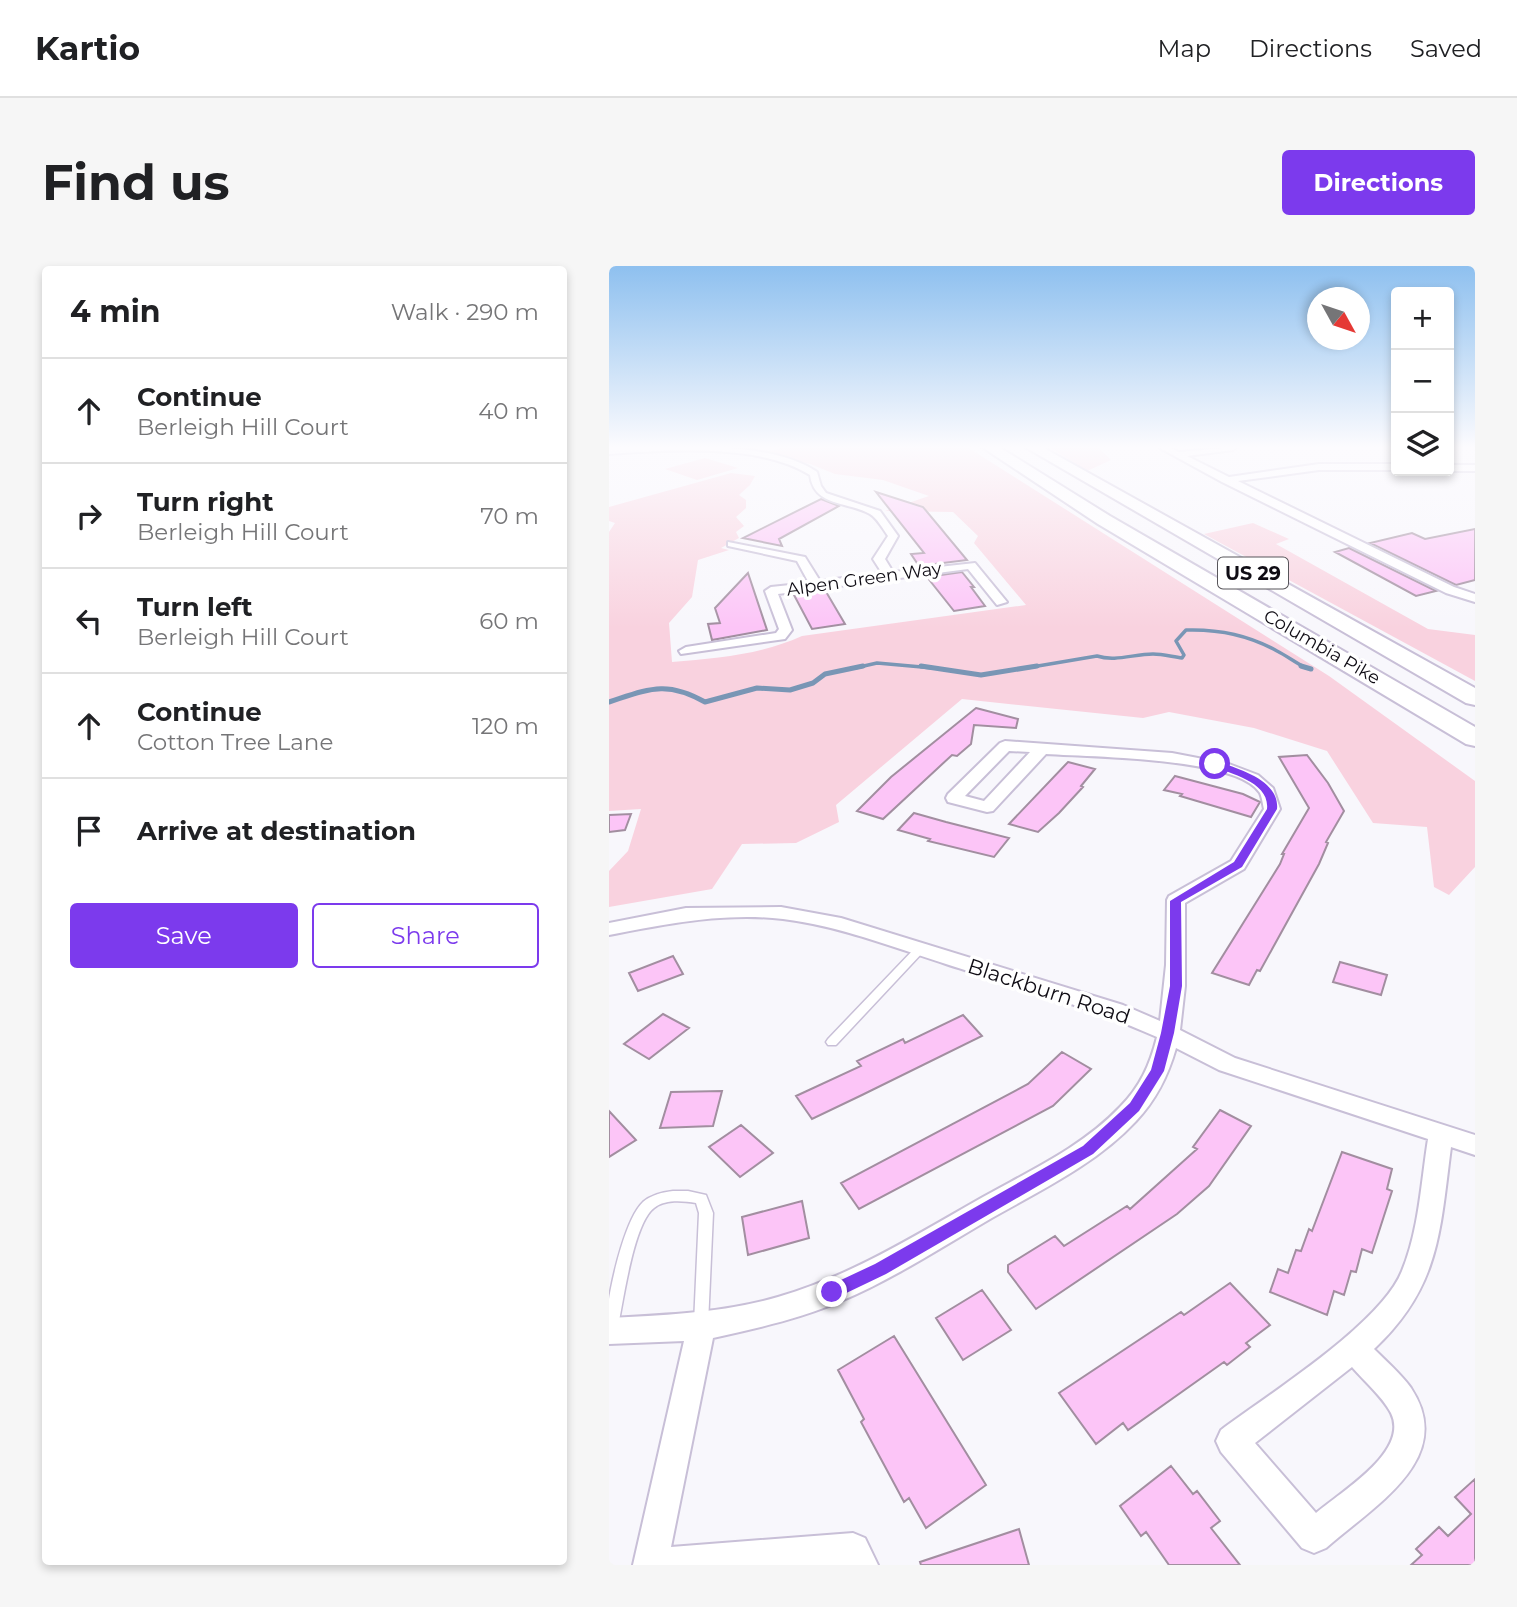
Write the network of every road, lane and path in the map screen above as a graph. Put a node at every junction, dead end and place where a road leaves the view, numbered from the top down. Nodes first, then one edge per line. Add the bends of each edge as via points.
1 (856, 508) edge
2 (1084, 508) edge
3 (1139, 508) edge
4 (1281, 508) edge
5 (732, 544) dead end
6 (890, 576) junction
7 (816, 585) junction
8 (1215, 585) junction
9 (1475, 598) edge
10 (1001, 602) dead end
11 (686, 650) dead end
12 (1475, 698) edge
13 (1475, 738) edge
14 (1042, 749) junction
15 (1475, 762) edge
16 (609, 929) edge
17 (920, 949) junction
18 (1167, 1033) junction
19 (832, 1042) dead end
20 (1441, 1133) junction
21 (1475, 1145) edge
22 (701, 1327) junction
23 (609, 1331) edge
24 (1354, 1348) junction
25 (650, 1565) edge
26 (661, 1565) edge
27 (861, 1565) edge

1 - 6 street via 881,517 893,536 879,559
2 - 8 highway, Columbia Pike / US 29
3 - 12 highway, Columbia Pike / US 29
4 - 9 street
5 - 7 street via 801,559
6 - 7 street, Alpen Green Way
6 - 10 street, Alpen Green Way via 971,565
7 - 11 street, Alpen Green Way via 771,591 786,630 780,636
8 - 13 highway, Columbia Pike / US 29
8 - 15 highway
14 - 14 street via 1005,746 954,798 987,807
14 - 18 street via 1195,759 1258,783 1273,800 1238,864 1176,901 1176,986
16 - 17 street, Blackburn Road via 686,914 781,913 834,922
17 - 18 street, Blackburn Road via 1115,1010
17 - 19 lane
18 - 20 street, Blackburn Road via 1227,1064
18 - 22 street via 1157,1071 1135,1107 1088,1150 832,1292 776,1311
20 - 21 street, Blackburn Road
20 - 24 street via 1421,1255 1408,1290
22 - 23 street
22 - 23 lane via 706,1213 701,1199 691,1196 659,1198 646,1206 635,1223
22 - 25 street
24 - 24 street via 1400,1399 1410,1422 1409,1446 1395,1467 1314,1536 1232,1441
26 - 27 street via 853,1550

